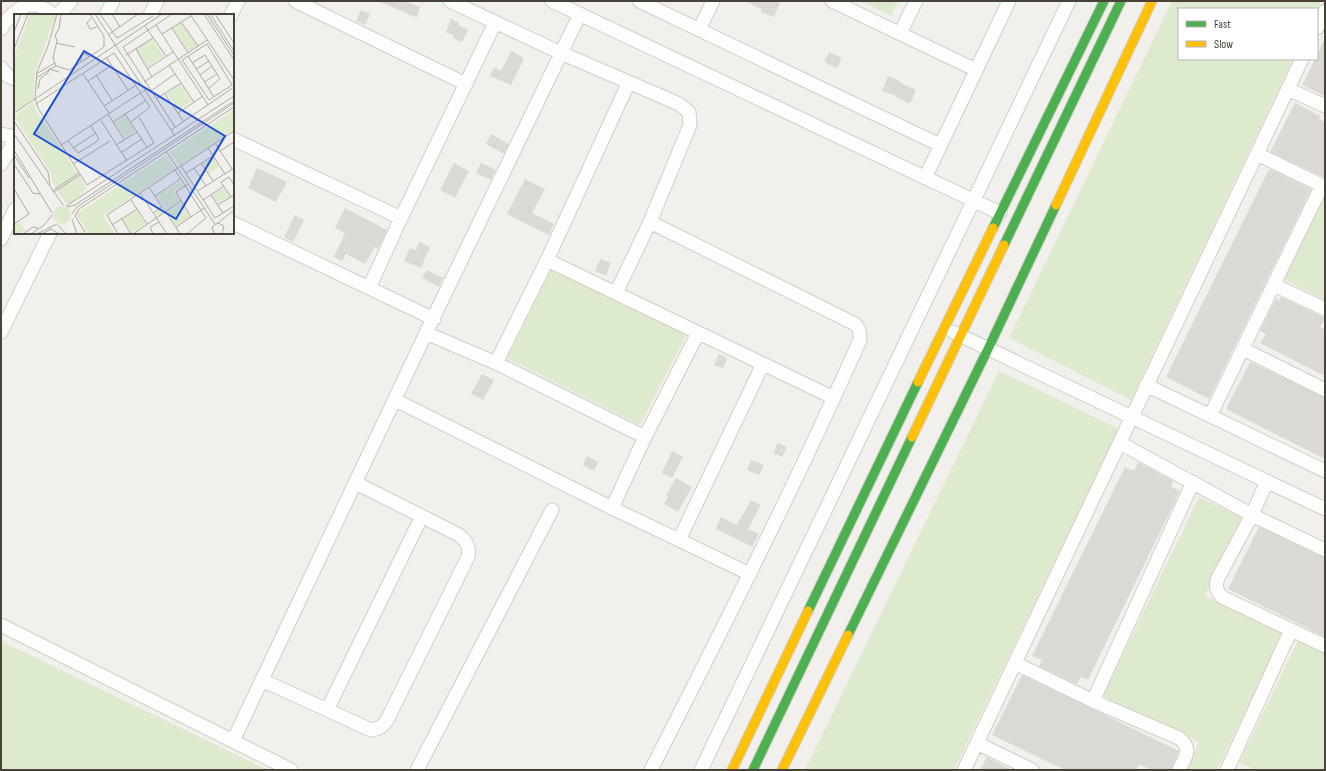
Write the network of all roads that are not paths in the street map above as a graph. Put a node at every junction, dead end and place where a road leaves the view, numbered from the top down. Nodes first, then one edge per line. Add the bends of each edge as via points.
1 (71, 1) edge
2 (113, 1) edge
3 (157, 1) edge
4 (238, 1) edge
5 (295, 1) edge
6 (450, 1) edge
7 (552, 1) edge
8 (639, 1) edge
9 (713, 1) edge
10 (832, 1) edge
11 (916, 1) edge
12 (1009, 1) edge
13 (1069, 1) edge
14 (1104, 1) edge
15 (1121, 1) edge
16 (1152, 1) edge
17 (1325, 11) edge
18 (52, 14) edge
19 (59, 14) edge
20 (106, 14) edge
21 (150, 14) edge
22 (232, 14) edge
23 (580, 14) junction
24 (495, 23) junction
25 (1318, 26) edge
26 (1, 29) edge
27 (699, 30) junction
28 (900, 33) junction
29 (561, 54) junction
30 (1302, 60) edge
31 (1, 68) edge
32 (976, 70) junction
33 (14, 79) edge
34 (466, 84) junction
35 (628, 84) junction
36 (1288, 88) junction
37 (1325, 106) edge
38 (1, 134) edge
39 (14, 137) edge
40 (14, 139) edge
41 (234, 139) edge
42 (940, 145) junction
43 (1257, 154) junction
44 (1, 164) edge
45 (925, 178) junction
46 (1324, 186) edge
47 (974, 201) junction
48 (14, 212) edge
49 (1000, 213) junction
50 (401, 218) junction
51 (650, 222) junction
52 (234, 224) edge
53 (50, 234) edge
54 (1, 238) edge
55 (547, 260) junction
56 (1274, 285) junction
57 (369, 288) junction
58 (616, 293) junction
59 (1325, 309) edge
60 (434, 319) junction
61 (945, 328) junction
62 (1, 332) edge
63 (426, 333) junction
64 (698, 333) junction
65 (962, 336) junction
66 (988, 349) junction
67 (1242, 349) junction
68 (496, 363) junction
69 (763, 364) junction
70 (1146, 385) junction
71 (1325, 390) edge
72 (834, 398) junction
73 (396, 400) junction
74 (1210, 416) junction
75 (1131, 417) junction
76 (645, 437) junction
77 (1120, 443) junction
78 (1325, 471) edge
79 (1267, 481) junction
80 (1193, 482) junction
81 (356, 483) junction
82 (612, 508) junction
83 (1325, 509) edge
84 (552, 510) dead end
85 (1252, 515) junction
86 (422, 516) junction
87 (680, 540) junction
88 (1325, 550) edge
89 (750, 574) junction
90 (1, 625) edge
91 (1291, 630) junction
92 (1325, 646) edge
93 (1015, 663) junction
94 (262, 680) junction
95 (1093, 700) junction
96 (327, 710) junction
97 (233, 741) junction
98 (977, 743) junction
99 (1232, 768) edge
100 (291, 770) edge
101 (417, 770) edge
102 (651, 770) edge
103 (701, 770) edge
104 (732, 770) edge
105 (753, 770) edge
106 (782, 770) edge
107 (964, 770) edge
108 (1032, 770) edge
109 (1179, 770) edge

1 - 19 street
2 - 20 street
3 - 21 street
4 - 22 street
5 - 34 street
6 - 24 street
7 - 23 street
8 - 27 street
9 - 27 street
10 - 28 street
11 - 28 street
12 - 32 street
13 - 47 street
14 - 49 street
15 - 65 street
16 - 66 street
17 - 25 street
18 - 26 street via 36,4 24,6 14,13
23 - 29 street
23 - 45 street
24 - 29 street
24 - 34 street
27 - 42 street
28 - 32 street
29 - 35 street
29 - 60 street
30 - 36 street
31 - 33 street
32 - 42 street
34 - 50 street
35 - 51 street via 679,104 689,112 690,118 690,125
35 - 55 street
36 - 37 street
36 - 43 street
38 - 39 street
40 - 44 street
41 - 50 street
42 - 45 street
43 - 46 street
43 - 70 street
45 - 47 street
46 - 56 street
47 - 49 street
47 - 103 street
48 - 54 street
49 - 61 street
50 - 57 street
51 - 58 street
51 - 72 street via 855,324 859,328 860,340
52 - 57 street
53 - 62 street
55 - 58 street
55 - 68 street
56 - 59 street
56 - 67 street
57 - 60 street
58 - 64 street
60 - 63 street
61 - 65 street
61 - 104 street
63 - 68 street
63 - 73 street
64 - 69 street
64 - 76 street
65 - 66 street
65 - 105 street
66 - 75 street
66 - 106 street
67 - 71 street
67 - 74 street
68 - 76 street
69 - 72 street
69 - 87 street
70 - 74 street
70 - 75 street
72 - 89 street
73 - 81 street
73 - 82 street
74 - 78 street
75 - 77 street
75 - 79 street
76 - 82 street
77 - 80 street
77 - 93 street
79 - 83 street
79 - 85 street
80 - 85 street
80 - 95 street
81 - 86 street
81 - 94 street
82 - 87 street
84 - 101 street
85 - 88 street
85 - 91 street via 1218,578 1215,585 1217,591 1222,597
86 - 96 street
86 - 96 street via 460,535 468,545 468,557 455,585 382,727 371,730
87 - 89 street
89 - 102 street
90 - 97 street
91 - 92 street
91 - 99 street
93 - 95 street
93 - 98 street
94 - 96 street
94 - 97 street
95 - 109 street via 1179,738 1187,747 1187,754
97 - 100 street
98 - 107 street
98 - 108 street

